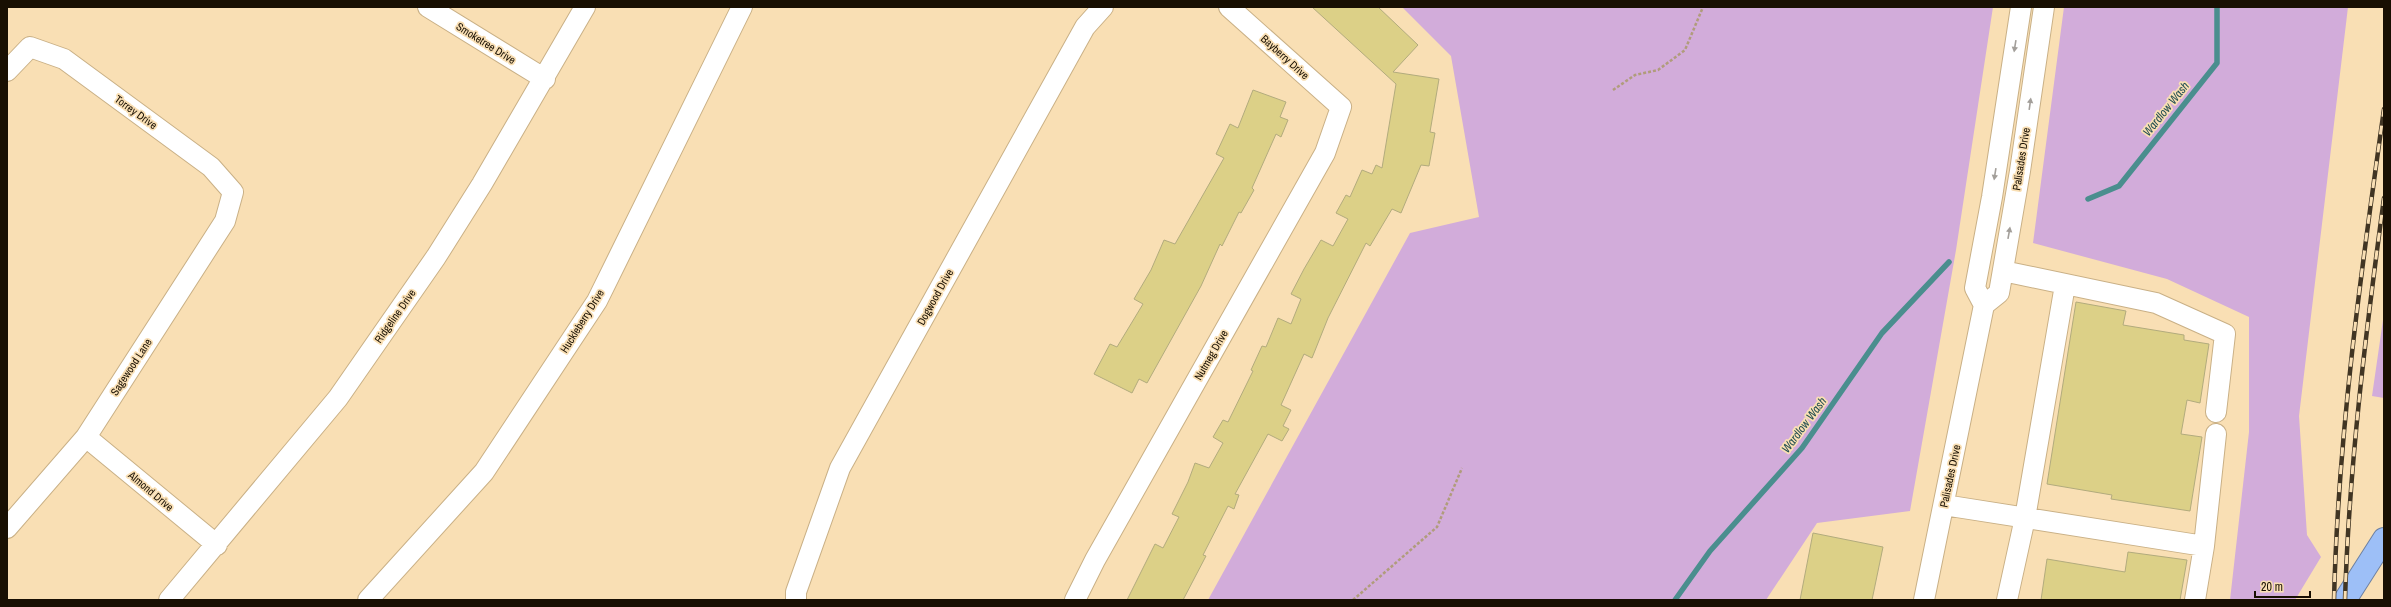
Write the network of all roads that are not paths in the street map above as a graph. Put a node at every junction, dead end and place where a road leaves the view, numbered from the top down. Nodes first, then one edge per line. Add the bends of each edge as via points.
1 (428, 7) edge
2 (585, 7) edge
3 (742, 7) edge
4 (1103, 7) edge
5 (1230, 7) edge
6 (2021, 7) edge
7 (2044, 7) edge
8 (7, 71) edge
9 (545, 79) junction
10 (1341, 107) joint
11 (233, 192) joint
12 (2002, 271) junction
13 (2065, 285) junction
14 (1984, 305) junction
15 (2216, 412) dead end
16 (2216, 434) dead end
17 (86, 437) junction
18 (1944, 505) junction
19 (2025, 518) junction
20 (7, 528) edge
21 (2384, 539) edge
22 (217, 545) junction
23 (2204, 546) junction
24 (169, 600) edge
25 (368, 600) edge
26 (796, 600) edge
27 (1076, 600) edge
28 (1924, 600) edge
29 (2007, 600) edge
30 (2195, 600) edge
31 (2345, 600) edge

1 - 9 street, Smoketree Drive
2 - 9 street, Ridgeline Drive
3 - 25 street, Huckleberry Drive via 597,301 484,472
4 - 26 street, Dogwood Drive via 1081,33 840,468 796,592
5 - 10 street, Bayberry Drive
6 -> 14 street, Palisades Drive via 1992,197 1975,288
12 -> 7 street, Palisades Drive
8 - 11 street, Torrey Drive via 30,47 64,59 211,167
9 - 22 street, Ridgeline Drive via 436,257 338,398
10 - 27 street, Nutmeg Drive via 1325,153 1095,560
11 - 17 street, Sagewood Lane via 225,221
12 - 13 street
12 - 14 street, Palisades Drive via 1999,293
13 - 15 street via 2156,303 2225,334
13 - 19 street
14 - 18 street, Palisades Drive
16 - 23 street
17 - 20 street, Sagewood Lane
17 - 22 street, Almond Drive
18 - 19 street
18 - 28 street, Palisades Drive
19 - 23 street
19 - 29 street
21 - 31 highway
22 - 24 street, Ridgeline Drive
23 - 30 street

